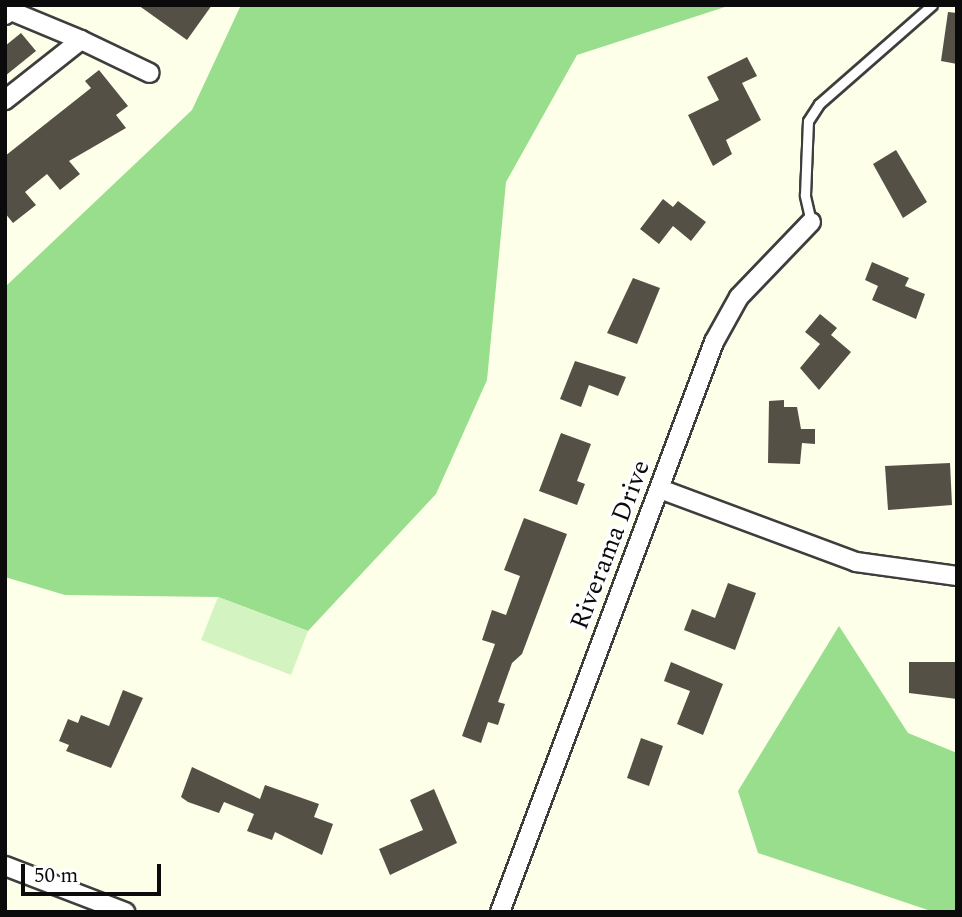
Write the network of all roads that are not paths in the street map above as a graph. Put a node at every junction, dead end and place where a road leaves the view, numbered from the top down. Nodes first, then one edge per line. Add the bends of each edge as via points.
1 (932, 5) edge
2 (5, 15) edge
3 (81, 40) junction
4 (150, 73) dead end
5 (5, 100) edge
6 (811, 222) joint
7 (660, 489) junction
8 (957, 576) edge
9 (5, 866) edge
10 (125, 912) edge
11 (500, 912) edge

1 - 6 lane via 827,97 808,121 805,195
2 - 3 street via 12,11
3 - 4 street
3 - 5 street
6 - 7 street, Riverama Drive via 756,277 725,318
7 - 8 street via 856,562
7 - 11 street, Riverama Drive
9 - 10 street

